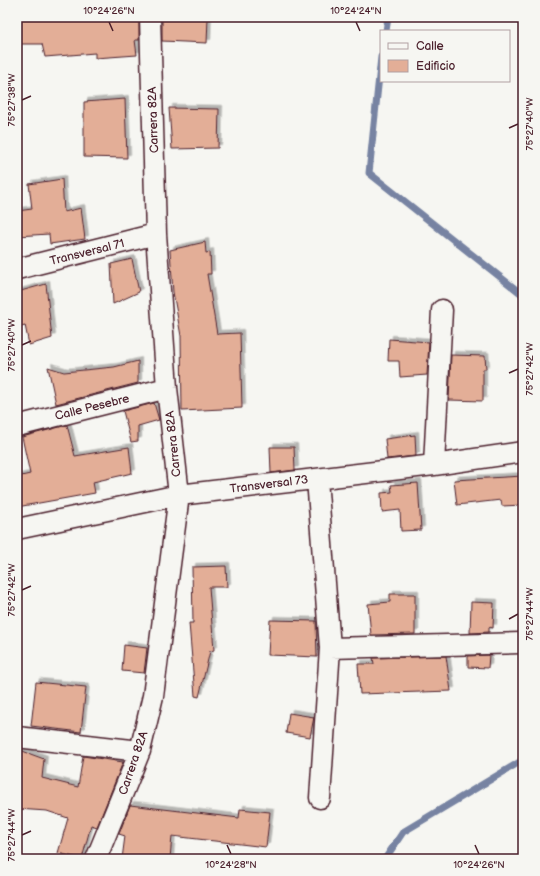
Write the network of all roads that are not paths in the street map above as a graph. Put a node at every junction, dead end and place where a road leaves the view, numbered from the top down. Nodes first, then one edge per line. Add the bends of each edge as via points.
1 (150, 17) edge
2 (156, 234) junction
3 (17, 269) edge
4 (442, 310) dead end
5 (167, 388) junction
6 (17, 426) edge
7 (523, 452) edge
8 (434, 465) junction
9 (317, 479) junction
10 (179, 495) junction
11 (17, 528) edge
12 (520, 643) dead end
13 (330, 648) junction
14 (17, 737) edge
15 (140, 751) junction
16 (320, 798) dead end
17 (96, 859) edge

1 - 2 street, Carrera 82A
2 - 3 street, Transversal 71
2 - 5 street, Carrera 82A
4 - 8 street
5 - 6 street, Calle Pesebre
5 - 10 street, Carrera 82A
7 - 8 street, Transversal 73
8 - 9 street, Transversal 73
9 - 10 street, Transversal 73
9 - 13 street
10 - 11 street, Transversal 73
10 - 15 street, Carrera 82A via 153,696
12 - 13 street
13 - 16 street
14 - 15 street
15 - 17 street, Carrera 82A

